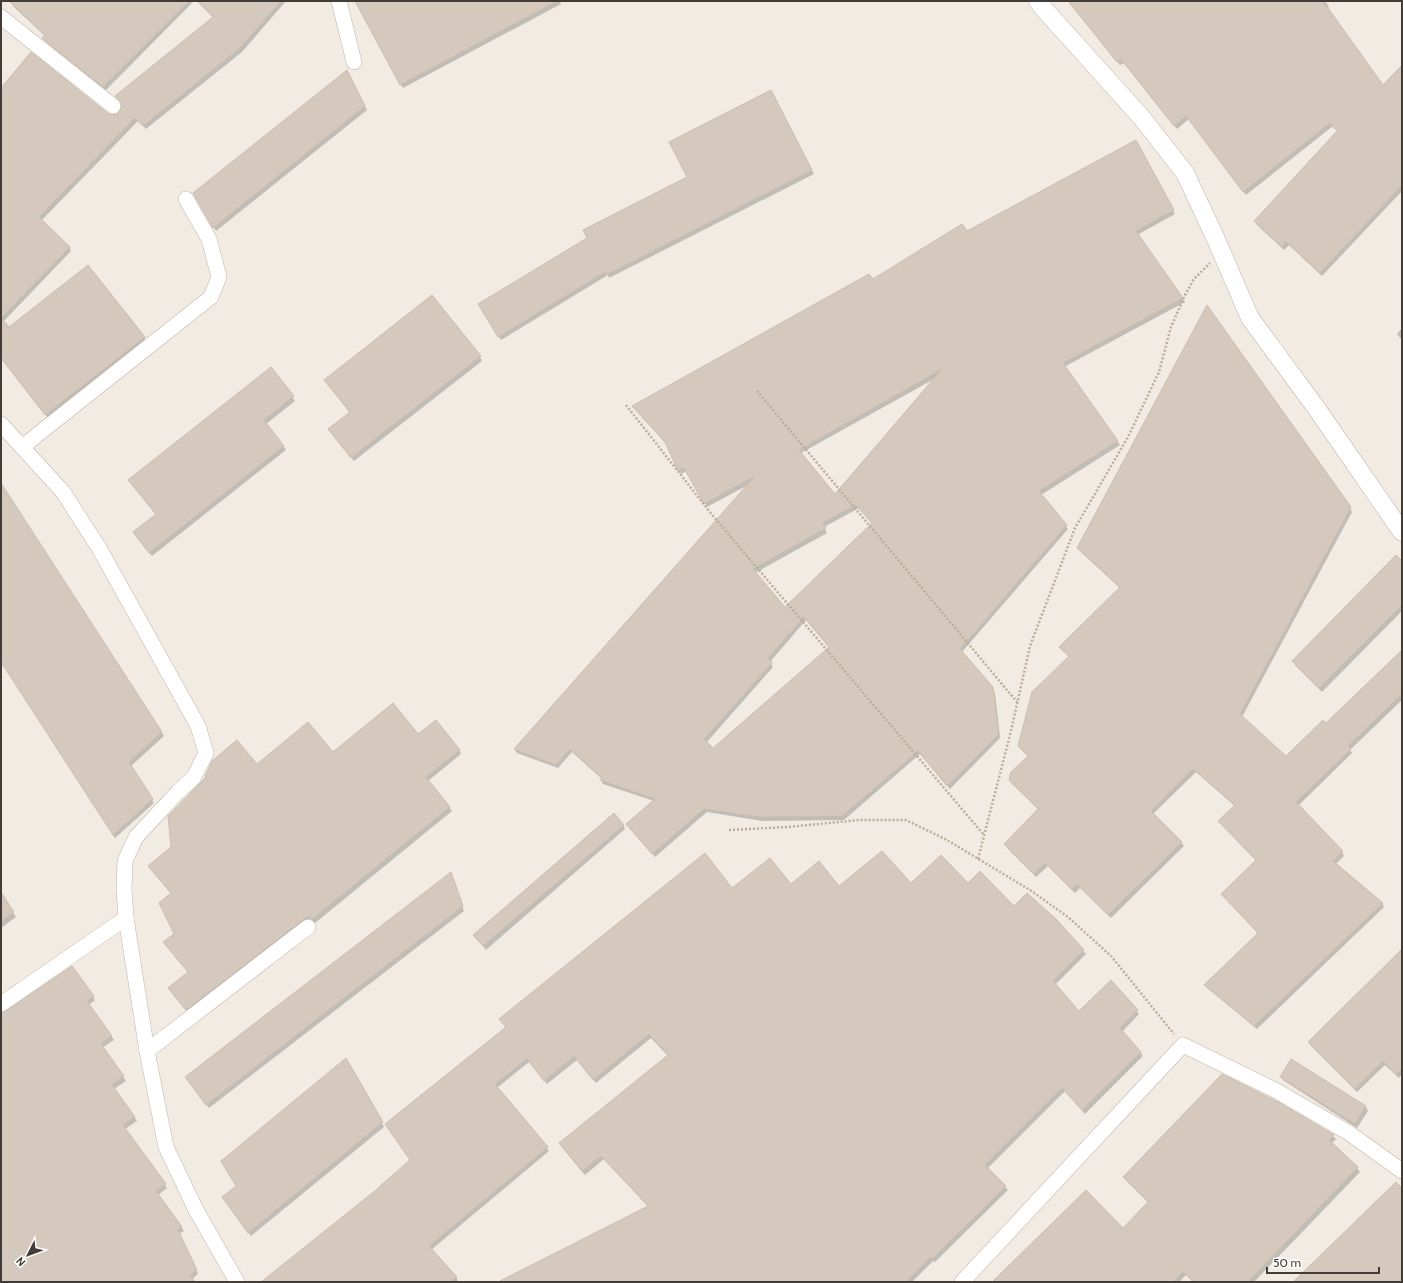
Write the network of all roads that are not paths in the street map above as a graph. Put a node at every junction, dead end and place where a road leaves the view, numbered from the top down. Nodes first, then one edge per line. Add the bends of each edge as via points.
1 (339, 1) edge
2 (1038, 1) edge
3 (1, 17) edge
4 (354, 62) dead end
5 (113, 106) dead end
6 (186, 199) dead end
7 (1, 424) edge
8 (22, 447) junction
9 (1402, 532) edge
10 (126, 918) junction
11 (308, 927) dead end
12 (1, 1004) edge
13 (147, 1051) junction
14 (1402, 1171) edge
15 (237, 1282) edge
16 (962, 1282) edge

1 - 4 street
2 - 9 street via 1142,118 1185,174 1250,318 1318,409
3 - 5 street
6 - 8 street via 209,239 219,277 211,297
7 - 8 street
8 - 10 street via 63,492 99,548 198,726 206,752 194,777 136,837 125,861
10 - 12 street
10 - 13 street
11 - 13 street
13 - 15 street via 166,1147 196,1210
14 - 16 street via 1349,1133 1275,1090 1183,1045

